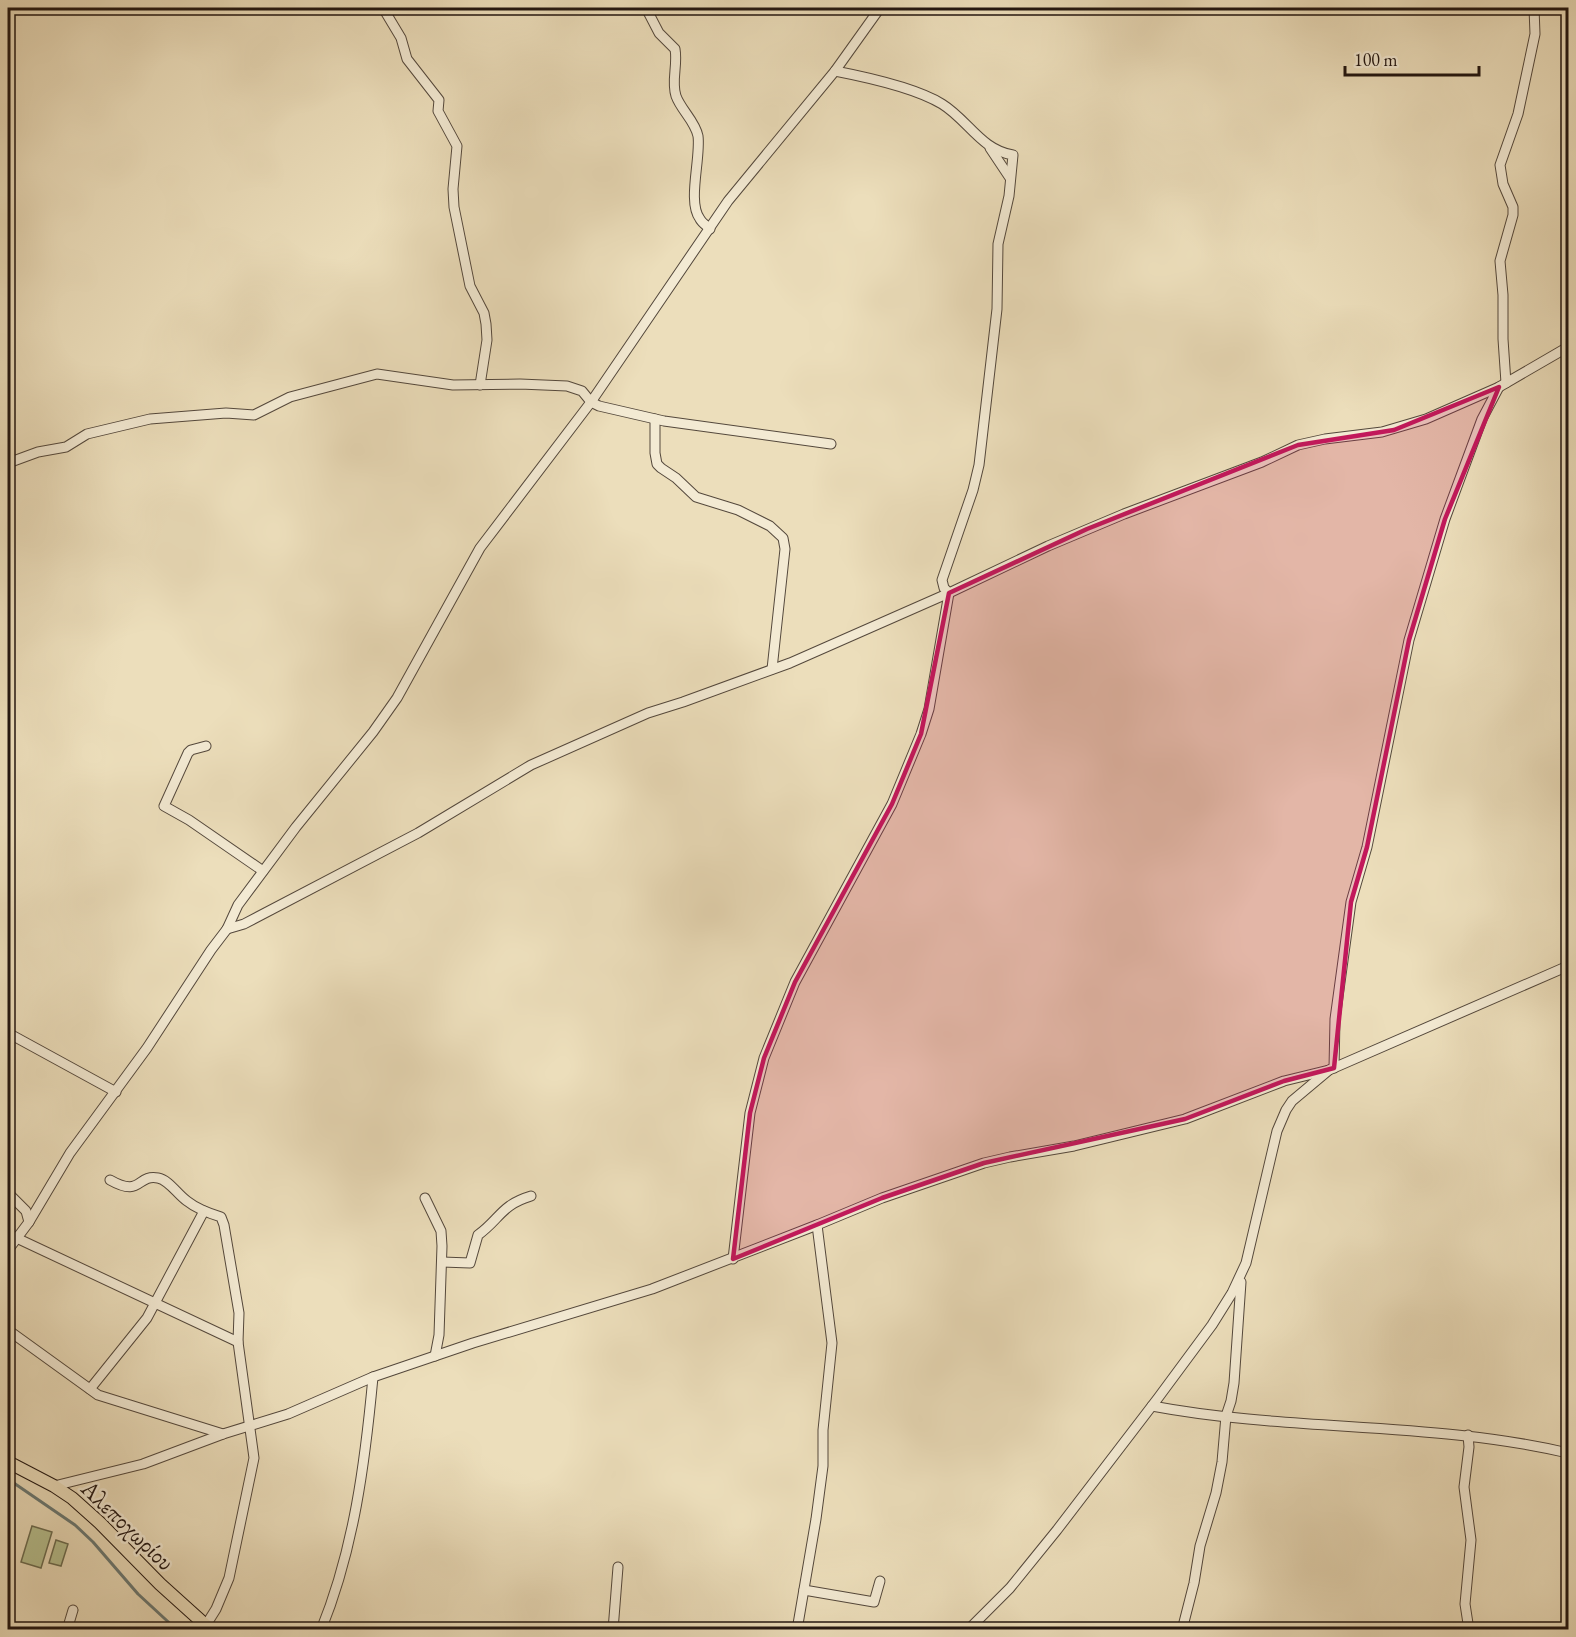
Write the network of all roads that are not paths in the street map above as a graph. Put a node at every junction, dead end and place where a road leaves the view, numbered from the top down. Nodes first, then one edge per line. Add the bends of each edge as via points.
1 (383, 8) edge
2 (646, 8) edge
3 (880, 8) edge
4 (1534, 8) edge
5 (835, 71) junction
6 (988, 146) junction
7 (1011, 180) junction
8 (710, 229) junction
9 (1569, 347) edge
10 (480, 385) junction
11 (1502, 385) junction
12 (591, 402) junction
13 (655, 419) junction
14 (831, 444) dead end
15 (8, 463) edge
16 (949, 593) junction
17 (772, 669) junction
18 (206, 746) dead end
19 (263, 872) junction
20 (227, 929) junction
21 (1569, 966) edge
22 (8, 1033) edge
23 (1331, 1069) junction
24 (116, 1092) junction
25 (110, 1180) dead end
26 (8, 1193) edge
27 (531, 1196) dead end
28 (425, 1198) dead end
29 (204, 1211) junction
30 (29, 1222) junction
31 (817, 1225) junction
32 (11, 1236) edge
33 (8, 1250) edge
34 (733, 1258) junction
35 (442, 1262) junction
36 (1241, 1276) junction
37 (155, 1303) junction
38 (8, 1330) edge
39 (238, 1342) junction
40 (435, 1356) junction
41 (373, 1377) junction
42 (90, 1389) junction
43 (1152, 1406) junction
44 (1226, 1416) junction
45 (251, 1425) junction
46 (223, 1434) junction
47 (1468, 1435) junction
48 (1569, 1453) edge
49 (8, 1462) edge
50 (54, 1486) junction
51 (618, 1567) dead end
52 (880, 1581) dead end
53 (804, 1590) junction
54 (73, 1610) dead end
55 (208, 1628) edge
56 (68, 1629) edge
57 (321, 1629) edge
58 (613, 1629) edge
59 (797, 1629) edge
60 (968, 1629) edge
61 (1182, 1629) edge
62 (1469, 1629) edge

1 - 10 street via 402,38 407,58 439,100 438,111 457,146 454,207 472,292 486,324
2 - 8 street via 659,33 675,49 675,91 695,127 699,144 694,197 697,213
3 - 5 street
4 - 11 street via 1535,34 1518,114 1500,165 1513,207 1500,261
5 - 6 street via 924,95 943,104
5 - 8 street via 735,192
6 - 7 street
6 - 7 street via 1014,155
7 - 16 street via 998,244 996,309 979,465 942,580
8 - 12 street
9 - 11 street
10 - 12 street via 567,386 582,391
10 - 15 street via 441,384 377,374 290,397 254,415 150,418 87,434 66,447
11 - 16 street via 1394,430 1298,445 1068,537
11 - 23 street via 1482,419 1445,519 1409,640 1367,847 1351,902
12 - 13 street
12 - 19 street via 480,548 397,698
13 - 14 street
13 - 17 street via 655,453 661,468 696,497 734,508 770,526 783,538
16 - 17 street
16 - 34 street via 921,734 887,814 795,982 764,1058 750,1113
17 - 20 street via 665,706 531,765 418,833 244,924
18 - 19 street via 188,753 164,806
19 - 20 street via 238,905
20 - 24 street
21 - 23 street
22 - 24 street
23 - 31 street via 1284,1081 1176,1121 984,1163
23 - 36 street via 1299,1094 1282,1119
24 - 30 street via 69,1153
25 - 29 street via 131,1188 159,1178
26 - 30 street via 26,1211
27 - 35 street via 516,1200 478,1235 470,1263
28 - 35 street via 441,1232
29 - 37 street
29 - 39 street via 221,1216 224,1225 239,1313
30 - 32 street
31 - 34 street
31 - 53 street via 832,1343 823,1466
32 - 33 street
32 - 37 street
34 - 40 street via 622,1299
35 - 40 street
36 - 43 street via 1212,1325
36 - 44 street via 1234,1383
37 - 39 street
37 - 42 street
38 - 42 street
39 - 45 street
40 - 41 street
41 - 45 street
41 - 57 street via 351,1535
42 - 46 street via 107,1399
43 - 44 street
43 - 60 street via 1022,1574
44 - 47 street
44 - 61 street via 1216,1493
45 - 46 street
45 - 55 street via 254,1458 232,1562 225,1592
46 - 50 street via 143,1464
47 - 48 street
47 - 62 street via 1464,1487 1471,1540 1465,1604
49 - 50 main road, Αλεποχωρίου
50 - 55 main road, Αλεποχωρίου via 94,1517
51 - 58 street
52 - 53 street via 874,1602
53 - 59 street
54 - 56 street

